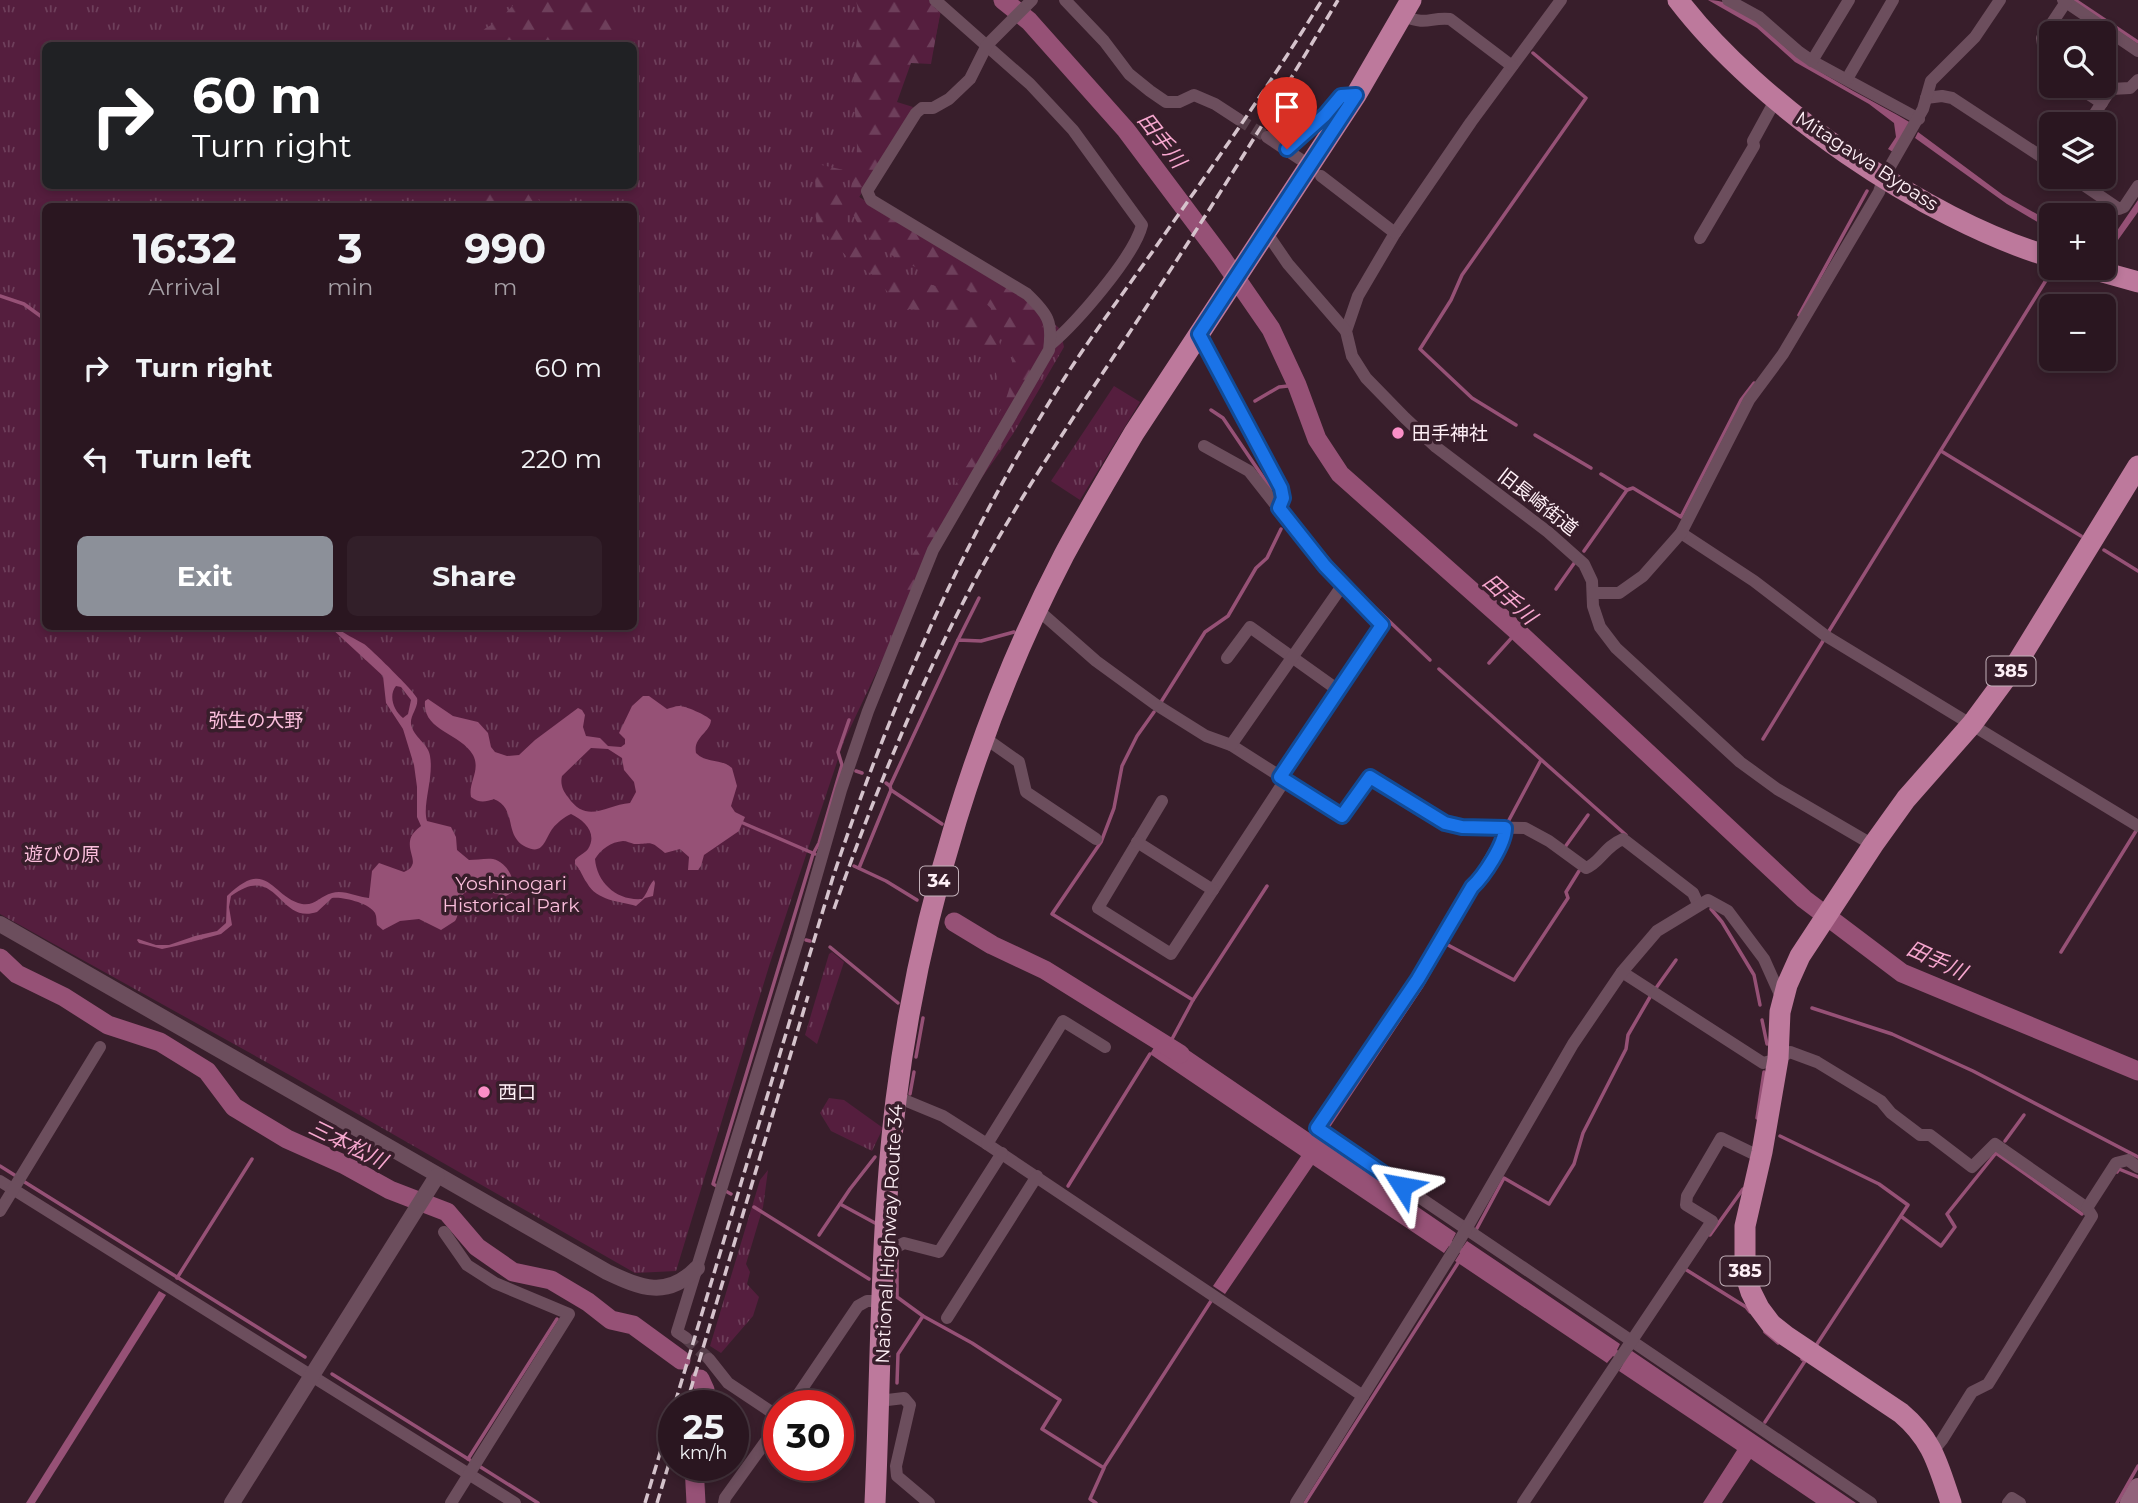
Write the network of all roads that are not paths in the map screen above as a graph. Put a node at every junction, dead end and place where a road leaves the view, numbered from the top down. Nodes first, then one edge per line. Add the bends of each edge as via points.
1 (935, 0) edge
2 (1065, 0) edge
3 (1561, 0) edge
4 (1728, 0) edge
5 (1849, 0) edge
6 (1893, 0) edge
7 (2000, 0) edge
8 (1031, 1) edge
9 (2064, 1) edge
10 (1684, 2) edge
11 (1407, 8) edge
12 (2052, 21) edge
13 (987, 45) junction
14 (2138, 51) edge
15 (1812, 61) junction
16 (1511, 66) junction
17 (1847, 79) junction
18 (2138, 80) edge
19 (1356, 95) junction
20 (1926, 98) junction
21 (2094, 98) edge
22 (1776, 99) junction
23 (2102, 103) junction
24 (2096, 112) edge
25 (1238, 119) tunnel mouth
26 (1919, 119) junction
27 (1267, 137) tunnel mouth
28 (1287, 149) junction
29 (2039, 155) edge
30 (1300, 159) dead end
31 (1321, 176) dead end
32 (1884, 177) junction
33 (2138, 186) edge
34 (2090, 189) edge
35 (1266, 232) junction
36 (1395, 233) junction
37 (1700, 238) dead end
38 (2039, 252) edge
39 (2116, 276) edge
40 (2138, 282) edge
41 (1204, 326) junction
42 (1346, 331) junction
43 (1050, 345) junction
44 (1204, 446) dead end
45 (2138, 466) edge
46 (1279, 508) junction
47 (1681, 533) junction
48 (1342, 586) junction
49 (1593, 593) junction
50 (1038, 610) junction
51 (1293, 657) junction
52 (1227, 658) dead end
53 (1338, 690) junction
54 (1972, 724) junction
55 (985, 738) junction
56 (1231, 745) junction
57 (1282, 779) junction
58 (1162, 801) dead end
59 (2138, 826) edge
60 (1505, 828) junction
61 (1096, 839) dead end
62 (1138, 842) junction
63 (1867, 853) junction
64 (1213, 890) junction
65 (1698, 904) junction
66 (0, 923) edge
67 (1622, 972) junction
68 (1783, 1002) junction
69 (100, 1047) dead end
70 (1105, 1047) dead end
71 (1778, 1059) junction
72 (897, 1097) junction
73 (987, 1144) junction
74 (1762, 1152) junction
75 (1002, 1153) junction
76 (2138, 1167) edge
77 (1037, 1176) junction
78 (0, 1181) edge
79 (18, 1182) junction
80 (434, 1182) junction
81 (2087, 1208) junction
82 (0, 1211) edge
83 (1466, 1230) junction
84 (444, 1232) dead end
85 (884, 1254) junction
86 (697, 1268) junction
87 (882, 1301) junction
88 (947, 1318) dead end
89 (686, 1338) tunnel mouth
90 (1624, 1352) junction
91 (709, 1359) tunnel mouth
92 (311, 1377) junction
93 (801, 1390) edge
94 (1363, 1396) junction
95 (879, 1401) junction
96 (763, 1406) edge
97 (763, 1445) edge
98 (1933, 1451) junction
99 (473, 1467) junction
100 (2138, 1487) edge
101 (232, 1503) edge
102 (451, 1503) edge
103 (515, 1503) edge
104 (724, 1503) edge
105 (875, 1503) edge
106 (929, 1503) edge
107 (1296, 1503) edge
108 (1523, 1503) edge
109 (1871, 1503) edge
110 (1951, 1503) edge
111 (2008, 1503) edge
112 (2020, 1503) edge
113 (2129, 1503) edge

1 - 13 street
2 - 25 street via 1129,74 1150,91 1166,102 1179,103 1195,95
3 - 16 street
4 - 15 street via 1759,17
5 - 15 street
6 - 17 street
7 - 20 street via 1975,37 1937,73
8 - 13 street
9 - 12 street
9 - 14 street
10 - 22 highway, Mitagawa Bypass
11 - 16 street via 1416,21 1450,19
11 - 19 highway, National Highway Route 34 / 34
13 - 43 street via 1073,130 1142,225 1109,280
13 - 43 street via 970,79 949,99 916,113 867,191 871,200 1027,294 1044,310 1052,329
15 - 17 street
16 - 36 street
17 - 26 street
18 - 23 street via 2130,88 2111,89
19 - 28 street via 1341,96
19 - 35 highway, National Highway Route 34 / 34
20 - 26 street
20 - 29 street via 1952,98
21 - 23 street
22 - 32 highway, Mitagawa Bypass via 1818,134
22 - 37 street
23 - 24 street
26 - 32 street
27 - 28 street
28 - 30 street
31 - 36 street
32 - 38 highway, Mitagawa Bypass via 1963,223
32 - 47 street via 1880,192 1783,354 1749,400
33 - 34 street via 2119,209
35 - 41 highway, National Highway Route 34 / 34
35 - 42 street
36 - 42 street via 1358,296
39 - 40 highway
41 - 46 street via 1281,488
41 - 50 highway, National Highway Route 34 / 34 via 1104,483
42 - 49 street, 旧長崎街道 via 1352,356 1366,378 1436,447 1584,564
43 - 86 street via 933,550 868,711
44 - 46 street via 1250,471
45 - 54 highway, 385 via 2017,663
46 - 48 street
47 - 49 street via 1643,576 1619,593
47 - 54 street via 1826,636
48 - 51 street
48 - 53 street via 1382,625
49 - 63 street, 旧長崎街道 via 1600,627 1616,648 1740,762
50 - 55 highway, National Highway Route 34 / 34
50 - 56 street via 1155,704 1206,736
51 - 52 street via 1250,627
51 - 53 street
51 - 56 street
53 - 57 street
54 - 59 street
54 - 63 highway, 385 via 1906,799
55 - 61 street via 1020,762 1026,792
55 - 72 highway, National Highway Route 34 / 34 via 933,903
56 - 57 street
57 - 60 street via 1342,816 1370,777 1445,823
57 - 64 street
58 - 62 street
60 - 65 street via 1525,828 1587,868 1623,839 1693,893
60 - 83 street via 1505,837 1418,979 1317,1128
62 - 64 street
62 - 64 street via 1098,908 1171,954
63 - 68 highway, 385 via 1800,956
65 - 67 street via 1657,931
65 - 68 street via 1708,900 1728,911 1764,960
66 - 80 street
67 - 71 street via 1763,1063
67 - 83 street via 1573,1044
68 - 71 highway, 385
69 - 79 street
70 - 73 street via 1063,1021
71 - 74 highway, 385
71 - 81 street via 1790,1052 1817,1062 1881,1101 1920,1135 1930,1135 1972,1167 1995,1144
72 - 73 street via 943,1116
72 - 85 highway, National Highway Route 34 / 34
73 - 75 street
74 - 90 street via 1752,1153 1721,1138 1686,1205 1712,1222
74 - 98 highway, 385 via 1745,1226 1745,1273 1759,1308 1786,1336 1901,1413 1918,1427
75 - 77 street
75 - 85 street via 939,1251 904,1243
76 - 81 street via 2127,1160 2116,1163
77 - 88 street
77 - 94 street
78 - 79 street
79 - 82 street
79 - 92 street
80 - 86 street via 640,1287 683,1282
80 - 92 street via 409,1213
81 - 98 street via 2092,1216 1988,1384 1972,1392
83 - 90 street
83 - 94 street
84 - 99 street via 467,1265 495,1283 569,1314
85 - 87 highway, National Highway Route 34 / 34
86 - 89 street via 677,1332
87 - 93 street via 858,1306
87 - 95 highway, National Highway Route 34 / 34
90 - 108 street
90 - 109 street
91 - 96 street via 728,1383
92 - 99 street
92 - 101 street
94 - 107 street
95 - 105 highway, National Highway Route 34 / 34
95 - 106 street via 904,1398 910,1405 897,1476
97 - 104 street
98 - 110 highway, 385
99 - 102 street
99 - 103 street
100 - 113 main road
111 - 112 street via 2012,1499

